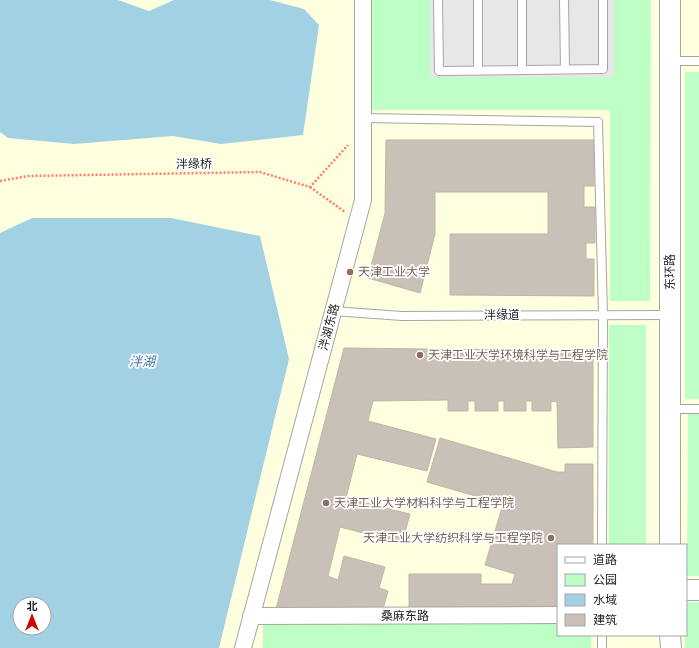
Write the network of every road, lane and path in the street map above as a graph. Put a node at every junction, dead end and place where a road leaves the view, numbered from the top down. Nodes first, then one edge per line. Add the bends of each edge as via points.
1 (363, 0) edge
2 (438, 0) edge
3 (478, 0) edge
4 (522, 0) edge
5 (564, 0) edge
6 (603, 0) edge
7 (670, 0) edge
8 (670, 61) junction
9 (699, 61) edge
10 (565, 69) junction
11 (478, 70) junction
12 (522, 70) junction
13 (363, 124) junction
14 (0, 181) edge
15 (310, 187) junction
16 (358, 221) junction
17 (333, 311) junction
18 (602, 314) junction
19 (670, 314) junction
20 (670, 409) junction
21 (699, 409) edge
22 (602, 544) edge
23 (670, 544) edge
24 (687, 590) edge
25 (699, 590) edge
26 (557, 615) edge
27 (251, 616) junction
28 (602, 636) edge
29 (670, 636) edge
30 (243, 648) edge
31 (602, 648) edge
32 (671, 648) edge

1 - 13 street, 泮湖东路
2 - 11 lane via 438,71
3 - 11 lane
4 - 12 lane
5 - 10 lane
6 - 10 lane via 603,69
7 - 8 street, 东环路
8 - 9 lane
8 - 19 street, 东环路
10 - 12 lane
11 - 12 lane
13 - 15 path
13 - 16 street, 泮湖东路 via 363,200
13 - 18 lane via 598,122
14 - 15 path, 泮缘桥 via 28,176 260,172
15 - 16 path, 泮缘桥
16 - 17 street, 泮湖东路
17 - 18 lane, 泮缘道 via 402,316
17 - 27 street, 泮湖东路
18 - 19 lane, 泮缘道
18 - 22 lane
19 - 20 street, 东环路
20 - 21 lane
20 - 23 street, 东环路
24 - 25 street
26 - 27 street, 桑麻东路
27 - 30 street, 泮湖东路
28 - 31 lane
29 - 32 street

